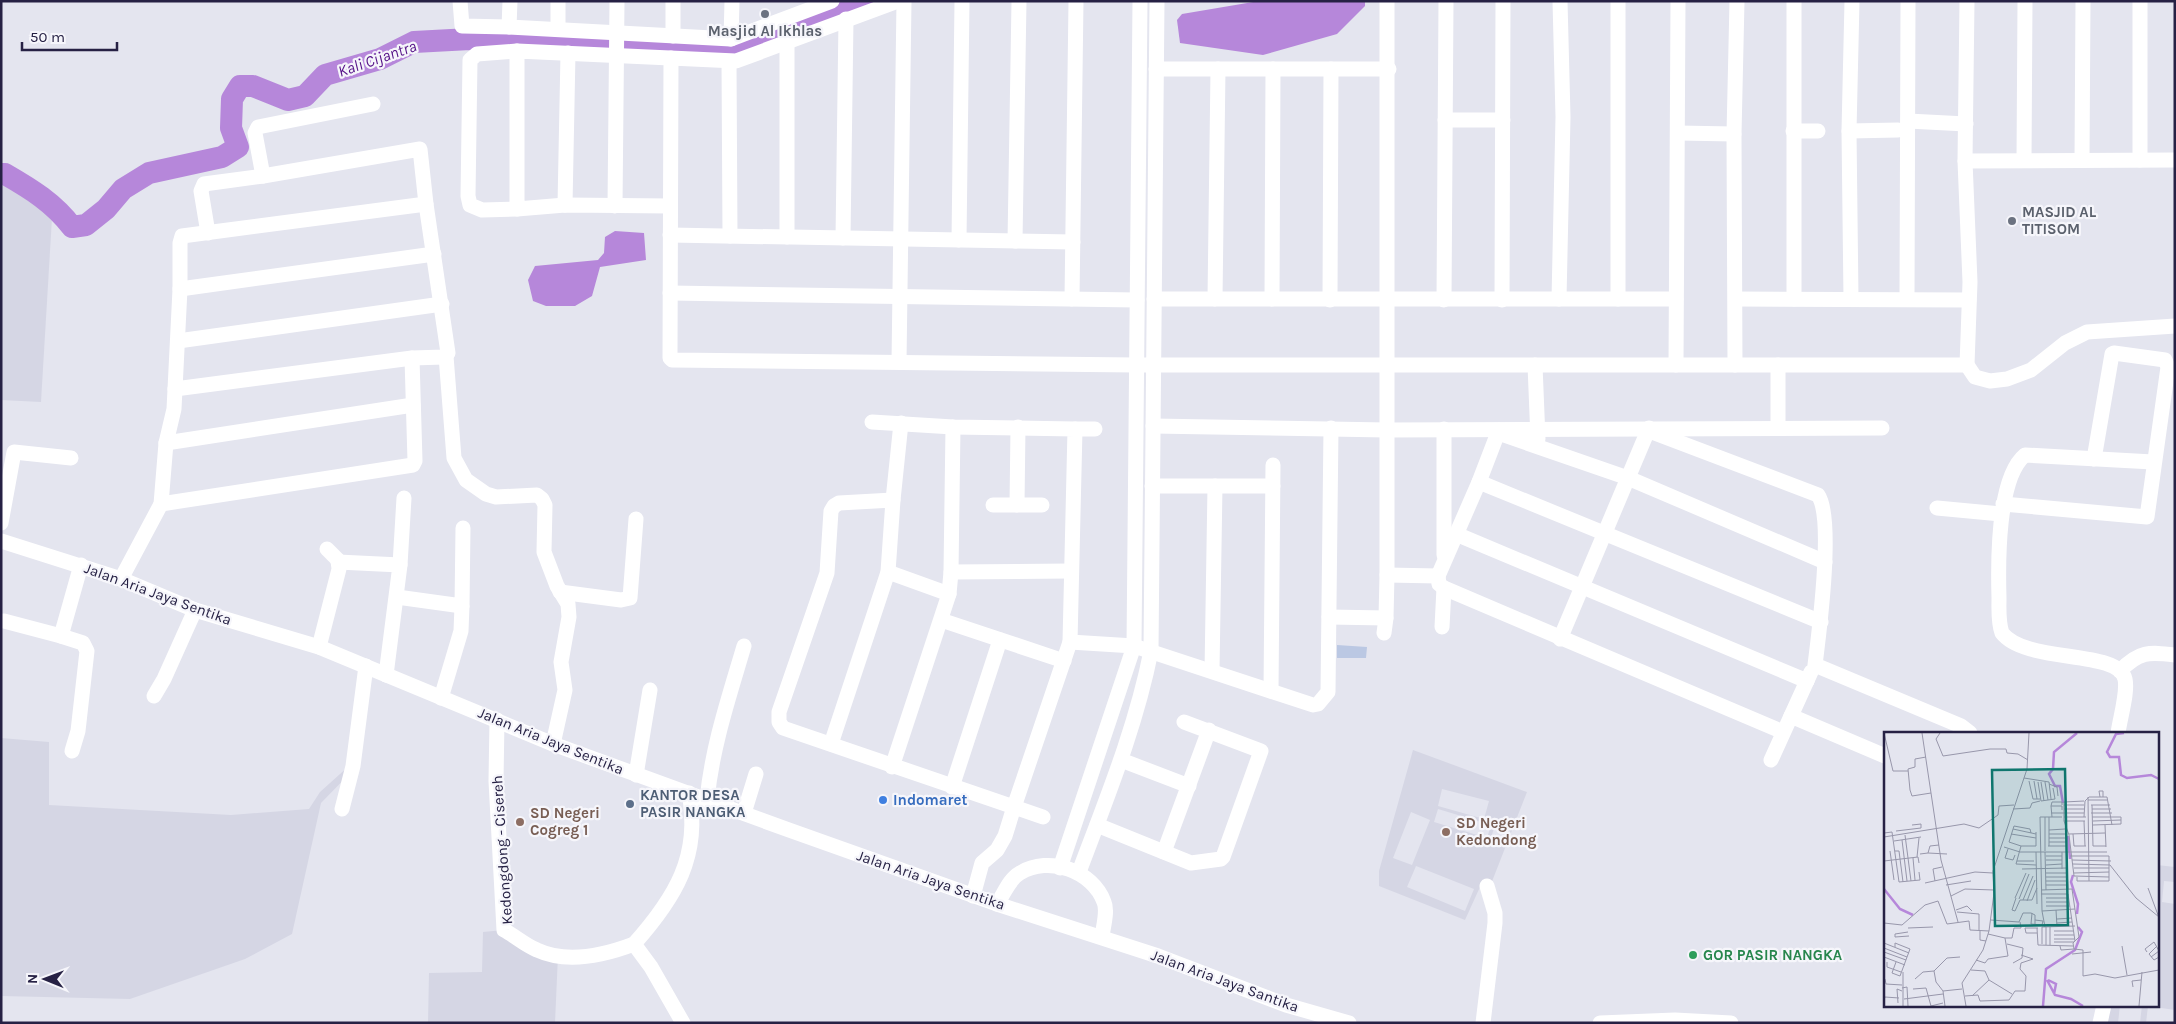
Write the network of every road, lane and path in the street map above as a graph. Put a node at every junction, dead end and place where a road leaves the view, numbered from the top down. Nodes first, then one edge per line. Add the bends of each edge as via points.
1 (460, 1) edge
2 (510, 1) edge
3 (558, 1) edge
4 (617, 1) edge
5 (673, 1) edge
6 (732, 1) edge
7 (832, 1) edge
8 (898, 1) edge
9 (904, 1) edge
10 (962, 1) edge
11 (1019, 1) edge
12 (1076, 1) edge
13 (1140, 1) edge
14 (1157, 1) edge
15 (1387, 1) edge
16 (1446, 1) edge
17 (1503, 1) edge
18 (1560, 1) edge
19 (1618, 1) edge
20 (1678, 1) edge
21 (1737, 1) edge
22 (1794, 1) edge
23 (1852, 1) edge
24 (1908, 1) edge
25 (1967, 1) edge
26 (2025, 1) edge
27 (2083, 1) edge
28 (2140, 1) edge
29 (846, 19) junction
30 (509, 27) junction
31 (558, 29) junction
32 (617, 35) junction
33 (672, 36) junction
34 (732, 39) junction
35 (787, 42) junction
36 (517, 51) junction
37 (568, 53) junction
38 (617, 54) junction
39 (671, 58) junction
40 (729, 62) junction
41 (1156, 69) junction
42 (1218, 69) junction
43 (1272, 69) junction
44 (1331, 69) junction
45 (1389, 69) junction
46 (373, 104) dead end
47 (1446, 120) junction
48 (1503, 120) junction
49 (1966, 124) junction
50 (1903, 125) junction
51 (1793, 131) junction
52 (1818, 131) dead end
53 (1849, 131) junction
54 (1678, 132) junction
55 (1734, 134) junction
56 (2024, 160) junction
57 (2082, 160) junction
58 (2140, 160) junction
59 (2175, 160) edge
60 (1965, 161) junction
61 (263, 176) junction
62 (426, 204) junction
63 (565, 205) junction
64 (615, 206) junction
65 (670, 206) junction
66 (517, 209) junction
67 (208, 233) junction
68 (670, 235) junction
69 (730, 236) junction
70 (787, 237) junction
71 (843, 238) junction
72 (901, 239) junction
73 (959, 240) junction
74 (1015, 241) junction
75 (1073, 242) junction
76 (434, 254) junction
77 (180, 289) junction
78 (670, 293) junction
79 (900, 296) junction
80 (1072, 299) junction
81 (1154, 299) junction
82 (1215, 299) junction
83 (1272, 299) junction
84 (1559, 299) junction
85 (1618, 299) junction
86 (1676, 299) junction
87 (1736, 299) junction
88 (1794, 299) junction
89 (1851, 299) junction
90 (1137, 300) junction
91 (1330, 300) junction
92 (1388, 300) junction
93 (1444, 300) junction
94 (1502, 300) junction
95 (1907, 300) junction
96 (1969, 300) junction
97 (442, 304) junction
98 (2175, 326) edge
99 (178, 341) junction
100 (446, 356) junction
101 (412, 358) junction
102 (899, 362) junction
103 (1136, 365) junction
104 (1154, 365) junction
105 (1536, 365) junction
106 (1676, 365) junction
107 (1735, 365) junction
108 (1778, 365) junction
109 (1967, 365) junction
110 (1387, 366) junction
111 (175, 389) junction
112 (413, 405) junction
113 (872, 422) dead end
114 (901, 423) junction
115 (1018, 426) junction
116 (1153, 426) junction
117 (953, 427) junction
118 (1074, 428) junction
119 (1331, 428) junction
120 (1778, 428) junction
121 (1882, 428) dead end
122 (1095, 429) dead end
123 (1444, 429) junction
124 (1539, 429) junction
125 (1649, 429) junction
126 (1387, 430) junction
127 (1498, 431) junction
128 (166, 443) junction
129 (1538, 446) junction
130 (71, 458) dead end
131 (2094, 459) junction
132 (2153, 462) junction
133 (1273, 465) dead end
134 (1628, 478) junction
135 (1479, 482) junction
136 (1152, 486) junction
137 (1214, 486) junction
138 (1273, 486) junction
139 (404, 498) dead end
140 (893, 500) junction
141 (161, 504) junction
142 (1017, 504) junction
143 (993, 505) dead end
144 (1042, 505) dead end
145 (1936, 508) dead end
146 (2002, 509) junction
147 (636, 519) dead end
148 (1, 523) edge
149 (463, 528) dead end
150 (1456, 534) junction
151 (1605, 534) junction
152 (1, 541) edge
153 (327, 549) dead end
154 (338, 562) junction
155 (1444, 562) junction
156 (1825, 562) junction
157 (81, 565) junction
158 (400, 565) junction
159 (1070, 571) junction
160 (888, 572) junction
161 (951, 572) junction
162 (1386, 575) junction
163 (121, 579) junction
164 (1441, 582) junction
165 (1582, 587) junction
166 (560, 592) junction
167 (949, 594) junction
168 (397, 596) junction
169 (462, 606) junction
170 (195, 610) junction
171 (1329, 617) junction
172 (941, 620) junction
173 (4, 621) dead end
174 (1821, 622) junction
175 (1442, 628) dead end
176 (61, 636) junction
177 (1560, 639) junction
178 (1000, 640) junction
179 (1070, 642) junction
180 (744, 646) dead end
181 (1134, 646) junction
182 (319, 647) junction
183 (1151, 650) junction
184 (2175, 655) edge
185 (1064, 661) junction
186 (1815, 665) junction
187 (366, 666) junction
188 (1212, 671) junction
189 (2120, 671) junction
190 (386, 675) junction
191 (1807, 681) junction
192 (650, 690) dead end
193 (1271, 691) junction
194 (154, 696) dead end
195 (441, 698) junction
196 (1791, 716) junction
197 (497, 720) junction
198 (1184, 722) dead end
199 (1209, 730) junction
200 (1783, 732) junction
201 (1969, 732) edge
202 (2118, 732) edge
203 (553, 744) junction
204 (831, 744) junction
205 (72, 751) dead end
206 (1884, 756) edge
207 (1120, 760) junction
208 (1771, 760) dead end
209 (892, 767) junction
210 (756, 774) dead end
211 (636, 775) junction
212 (1189, 786) junction
213 (952, 787) junction
214 (689, 793) junction
215 (707, 800) junction
216 (1014, 807) junction
217 (342, 809) dead end
218 (744, 813) junction
219 (1043, 817) dead end
220 (1097, 825) junction
221 (1164, 852) junction
222 (1060, 868) junction
223 (1080, 872) junction
224 (1487, 886) dead end
225 (973, 896) junction
226 (997, 904) junction
227 (1102, 937) junction
228 (634, 944) junction
229 (2104, 1006) edge
230 (1675, 1021) edge
231 (1617, 1022) edge
232 (684, 1023) edge
233 (1348, 1023) edge
234 (1483, 1023) edge
235 (1600, 1023) edge
236 (1731, 1023) edge
237 (2100, 1023) edge

1 - 30 street via 462,26
2 - 30 street
3 - 31 street
4 - 32 street
5 - 33 street
6 - 34 street
7 - 34 street
8 - 29 street
9 - 72 street
10 - 73 street
11 - 74 street
12 - 75 street
13 - 90 street
14 - 41 street
15 - 45 street
16 - 47 street
17 - 48 street
18 - 84 street via 1563,117
19 - 85 street
20 - 54 street
21 - 55 street
22 - 51 street
23 - 53 street
24 - 50 street
25 - 49 street
26 - 56 street
27 - 57 street
28 - 58 street
29 - 35 street
29 - 71 street
30 - 31 street
31 - 32 street
32 - 33 street
32 - 38 street
33 - 34 street
35 - 40 street
35 - 70 street
36 - 37 street
36 - 66 street
36 - 66 street via 477,54 470,60 468,196 470,205 476,209
37 - 38 street
37 - 63 street
38 - 39 street
38 - 64 street
39 - 40 street
39 - 65 street
40 - 69 street
41 - 42 street
41 - 81 street
42 - 43 street
42 - 82 street
43 - 44 street
43 - 83 street
44 - 45 street
44 - 91 street
45 - 92 street
46 - 61 street via 258,127 255,133
47 - 48 street
47 - 93 street
48 - 94 street
49 - 50 street
49 - 60 street
50 - 53 street
50 - 95 street
51 - 52 street
51 - 88 street
53 - 89 street
54 - 55 street
54 - 86 street
55 - 87 street
56 - 57 street
56 - 60 street
57 - 58 street
58 - 59 street
60 - 96 street
61 - 62 street via 420,149
61 - 67 street via 204,184 201,191
62 - 67 street
62 - 76 street
63 - 64 street
63 - 66 street
64 - 65 street
65 - 68 street
67 - 77 street via 181,238
68 - 69 street
68 - 78 street
69 - 70 street
70 - 71 street
71 - 72 street
72 - 73 street
72 - 79 street
73 - 74 street
74 - 75 street
75 - 80 street
76 - 77 street
76 - 97 street
77 - 99 street
78 - 79 street
78 - 102 street via 672,360
79 - 80 street
79 - 102 street
80 - 90 street
81 - 82 street
81 - 104 street
82 - 83 street
83 - 91 street
84 - 85 street
84 - 94 street
85 - 86 street
86 - 106 street
87 - 88 street
87 - 107 street
88 - 89 street
89 - 95 street
90 - 103 street
91 - 92 street
92 - 93 street
92 - 110 street
93 - 94 street
95 - 96 street
96 - 109 street
97 - 99 street
97 - 100 street
98 - 109 street via 2087,332 2031,370 2007,379 1990,381 1975,377
99 - 111 street
100 - 101 street
100 - 166 street via 454,458 466,480 486,494 496,497 537,495 542,499 545,505 544,552
101 - 111 street
101 - 112 street
102 - 103 street
103 - 104 street
103 - 181 street
104 - 110 street
104 - 116 street
105 - 106 street
105 - 110 street
105 - 124 street
106 - 107 street
107 - 108 street
108 - 109 street
108 - 120 street
110 - 126 street
111 - 128 street
112 - 128 street
112 - 141 street via 413,465
113 - 114 street
114 - 117 street
114 - 140 street
115 - 117 street
115 - 118 street
115 - 142 street
116 - 119 street
116 - 136 street
117 - 161 street
118 - 122 street
118 - 159 street
119 - 126 street
119 - 171 street
120 - 121 street
120 - 125 street
123 - 126 street
123 - 127 street
123 - 155 street
124 - 125 street
124 - 127 street
124 - 129 street
125 - 134 street
125 - 156 street via 1818,495 1824,507
126 - 162 street
127 - 129 street
127 - 135 street
128 - 141 street
129 - 134 street
130 - 148 street via 14,452
131 - 132 street
131 - 132 street via 2114,352 2165,360 2167,363
131 - 146 street via 2025,455 2015,469
132 - 146 street via 2146,518
133 - 138 street
134 - 151 street
134 - 156 street
135 - 150 street
135 - 151 street
136 - 137 street
136 - 183 street
137 - 138 street
137 - 188 street
138 - 193 street
139 - 158 street
140 - 160 street
140 - 204 street via 834,506 830,516 827,573 779,712 783,728
141 - 163 street
142 - 143 street
142 - 144 street
145 - 146 street
146 - 189 street via 1998,571 2002,633 2034,651 2108,663
147 - 166 street via 630,598 622,600
149 - 169 street
150 - 155 street
150 - 165 street
151 - 165 street
151 - 174 street
152 - 157 street, Jalan Aria Jaya Sentika
153 - 154 street
154 - 158 street
154 - 182 street via 339,569
155 - 164 street
156 - 174 street
157 - 163 street, Jalan Aria Jaya Sentika
157 - 176 street
158 - 168 street
159 - 161 street
159 - 179 street
160 - 167 street
160 - 204 street
161 - 167 street
162 - 164 street
162 - 171 street via 1385,625
163 - 170 street, Jalan Aria Jaya Sentika
164 - 175 street
164 - 177 street
165 - 177 street
165 - 191 street
166 - 203 street via 568,604 569,617 561,662 565,690
167 - 172 street
168 - 169 street
168 - 190 street
169 - 195 street via 461,631
170 - 182 street, Jalan Aria Jaya Sentika
170 - 194 street
171 - 193 street via 1327,696 1313,705
172 - 178 street
172 - 209 street
173 - 176 street
174 - 186 street
176 - 205 street via 83,643 87,651 78,731
177 - 200 street
178 - 185 street
178 - 213 street
179 - 181 street
179 - 185 street
180 - 215 street via 719,728
181 - 183 street
181 - 222 street
182 - 187 street, Jalan Aria Jaya Sentika
183 - 188 street
183 - 207 street via 1147,674
184 - 189 street via 2155,653 2133,657
185 - 216 street
186 - 191 street
186 - 201 street
187 - 190 street, Jalan Aria Jaya Sentika
187 - 217 street via 353,766
188 - 193 street
189 - 202 street via 2126,681
190 - 195 street, Jalan Aria Jaya Sentika
191 - 196 street
192 - 211 street
195 - 197 street, Jalan Aria Jaya Sentika
196 - 200 street
196 - 206 street
197 - 203 street, Jalan Aria Jaya Sentika
197 - 228 street, Kedongdong - Cisereh via 496,781 504,930 538,951 564,957 609,953
198 - 199 street
199 - 212 street
199 - 221 street via 1260,749 1261,753 1225,854 1221,859 1196,863
200 - 208 street
203 - 211 street, Jalan Aria Jaya Sentika
204 - 209 street
207 - 212 street
207 - 220 street
209 - 213 street
210 - 218 street
211 - 214 street, Jalan Aria Jaya Sentika
212 - 221 street
213 - 216 street
214 - 215 street, Jalan Aria Jaya Sentika
214 - 228 street via 693,833 683,874
215 - 218 street, Jalan Aria Jaya Sentika
216 - 219 street
216 - 225 street via 997,850 982,862
218 - 225 street, Jalan Aria Jaya Sentika
220 - 221 street
220 - 223 street
222 - 223 street
222 - 226 street via 1037,865 1019,873
223 - 227 street via 1096,886 1105,904
224 - 234 street via 1496,923
225 - 226 street, Jalan Aria Jaya Sentika
226 - 227 street, Jalan Aria Jaya Sentika
227 - 233 street, Jalan Aria Jaya Santika via 1286,1005
228 - 232 street via 651,966
229 - 237 street
230 - 231 street
230 - 236 street
231 - 235 street

